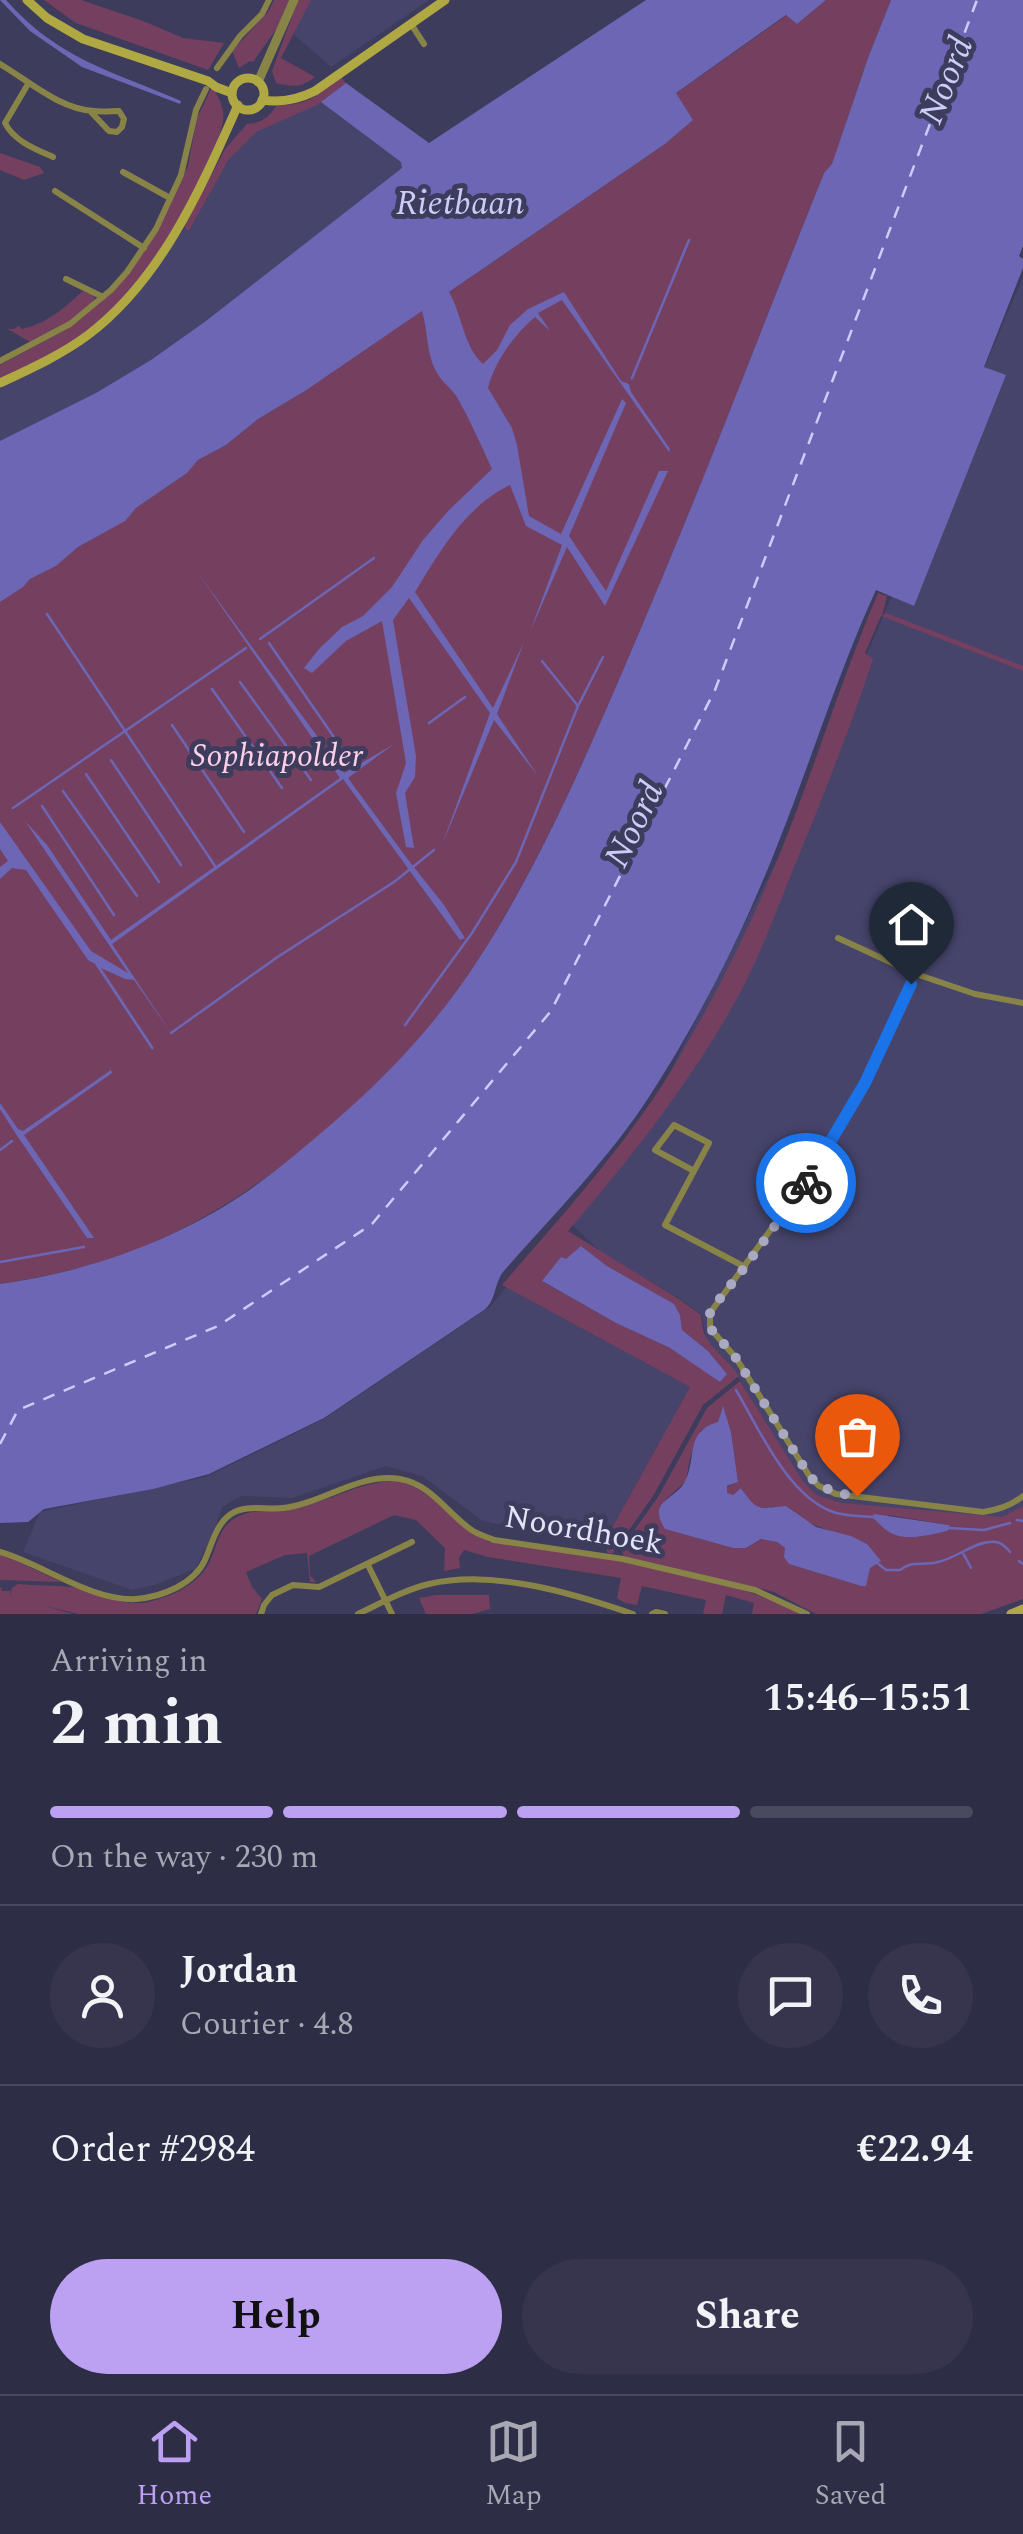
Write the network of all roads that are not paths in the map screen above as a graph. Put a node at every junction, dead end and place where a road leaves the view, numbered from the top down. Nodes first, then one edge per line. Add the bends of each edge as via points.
1 (27, 0) edge
2 (269, 0) edge
3 (294, 0) edge
4 (445, 0) edge
5 (410, 24) junction
6 (424, 44) dead end
7 (0, 64) edge
8 (217, 68) dead end
9 (255, 80) junction
10 (28, 84) junction
11 (207, 85) junction
12 (234, 89) junction
13 (263, 97) junction
14 (241, 107) junction
15 (91, 112) junction
16 (54, 156) dead end
17 (123, 172) dead end
18 (55, 191) dead end
19 (170, 198) junction
20 (144, 248) junction
21 (66, 279) dead end
22 (103, 297) junction
23 (1, 358) edge
24 (0, 384) edge
25 (838, 938) dead end
26 (916, 974) junction
27 (1023, 1004) edge
28 (694, 1171) junction
29 (745, 1267) junction
30 (1023, 1496) edge
31 (412, 1542) dead end
32 (0, 1552) edge
33 (368, 1564) junction
34 (386, 1600) junction
35 (1023, 1609) edge
36 (261, 1614) edge
37 (358, 1614) edge
38 (392, 1614) edge
39 (632, 1614) edge
40 (652, 1614) edge
41 (665, 1614) edge
42 (807, 1614) edge
43 (1011, 1614) edge

1 - 11 main road via 83,39
2 - 8 street
3 - 9 street
4 - 5 main road
5 - 6 street
5 - 13 main road via 315,92 279,102
7 - 10 street
9 - 12 main road via 242,79
9 - 13 main road
10 - 15 street
10 - 16 street via 5,123 21,140
11 - 12 main road
11 - 19 street
12 - 14 main road
13 - 14 main road via 255,108
14 - 24 main road via 145,280 66,349
15 - 15 street via 110,131 122,127 119,111
17 - 19 street
18 - 20 street
19 - 20 street
20 - 22 street
21 - 22 street
22 - 23 street via 70,324
25 - 26 street
26 - 27 street
26 - 29 street via 833,1140
28 - 28 street via 709,1144 674,1126 655,1150
28 - 29 street via 665,1225
29 - 30 street via 710,1313 710,1328 819,1486 836,1494 983,1512
31 - 33 street
32 - 42 street, Noordhoek via 103,1593 143,1598 191,1579 234,1512 298,1506 394,1478 427,1490 476,1533 494,1540 623,1559 755,1590
33 - 34 street
33 - 36 street via 319,1587 292,1585 272,1595
34 - 37 street
34 - 38 street
34 - 39 street via 442,1582 510,1582
35 - 43 main road
40 - 41 street

